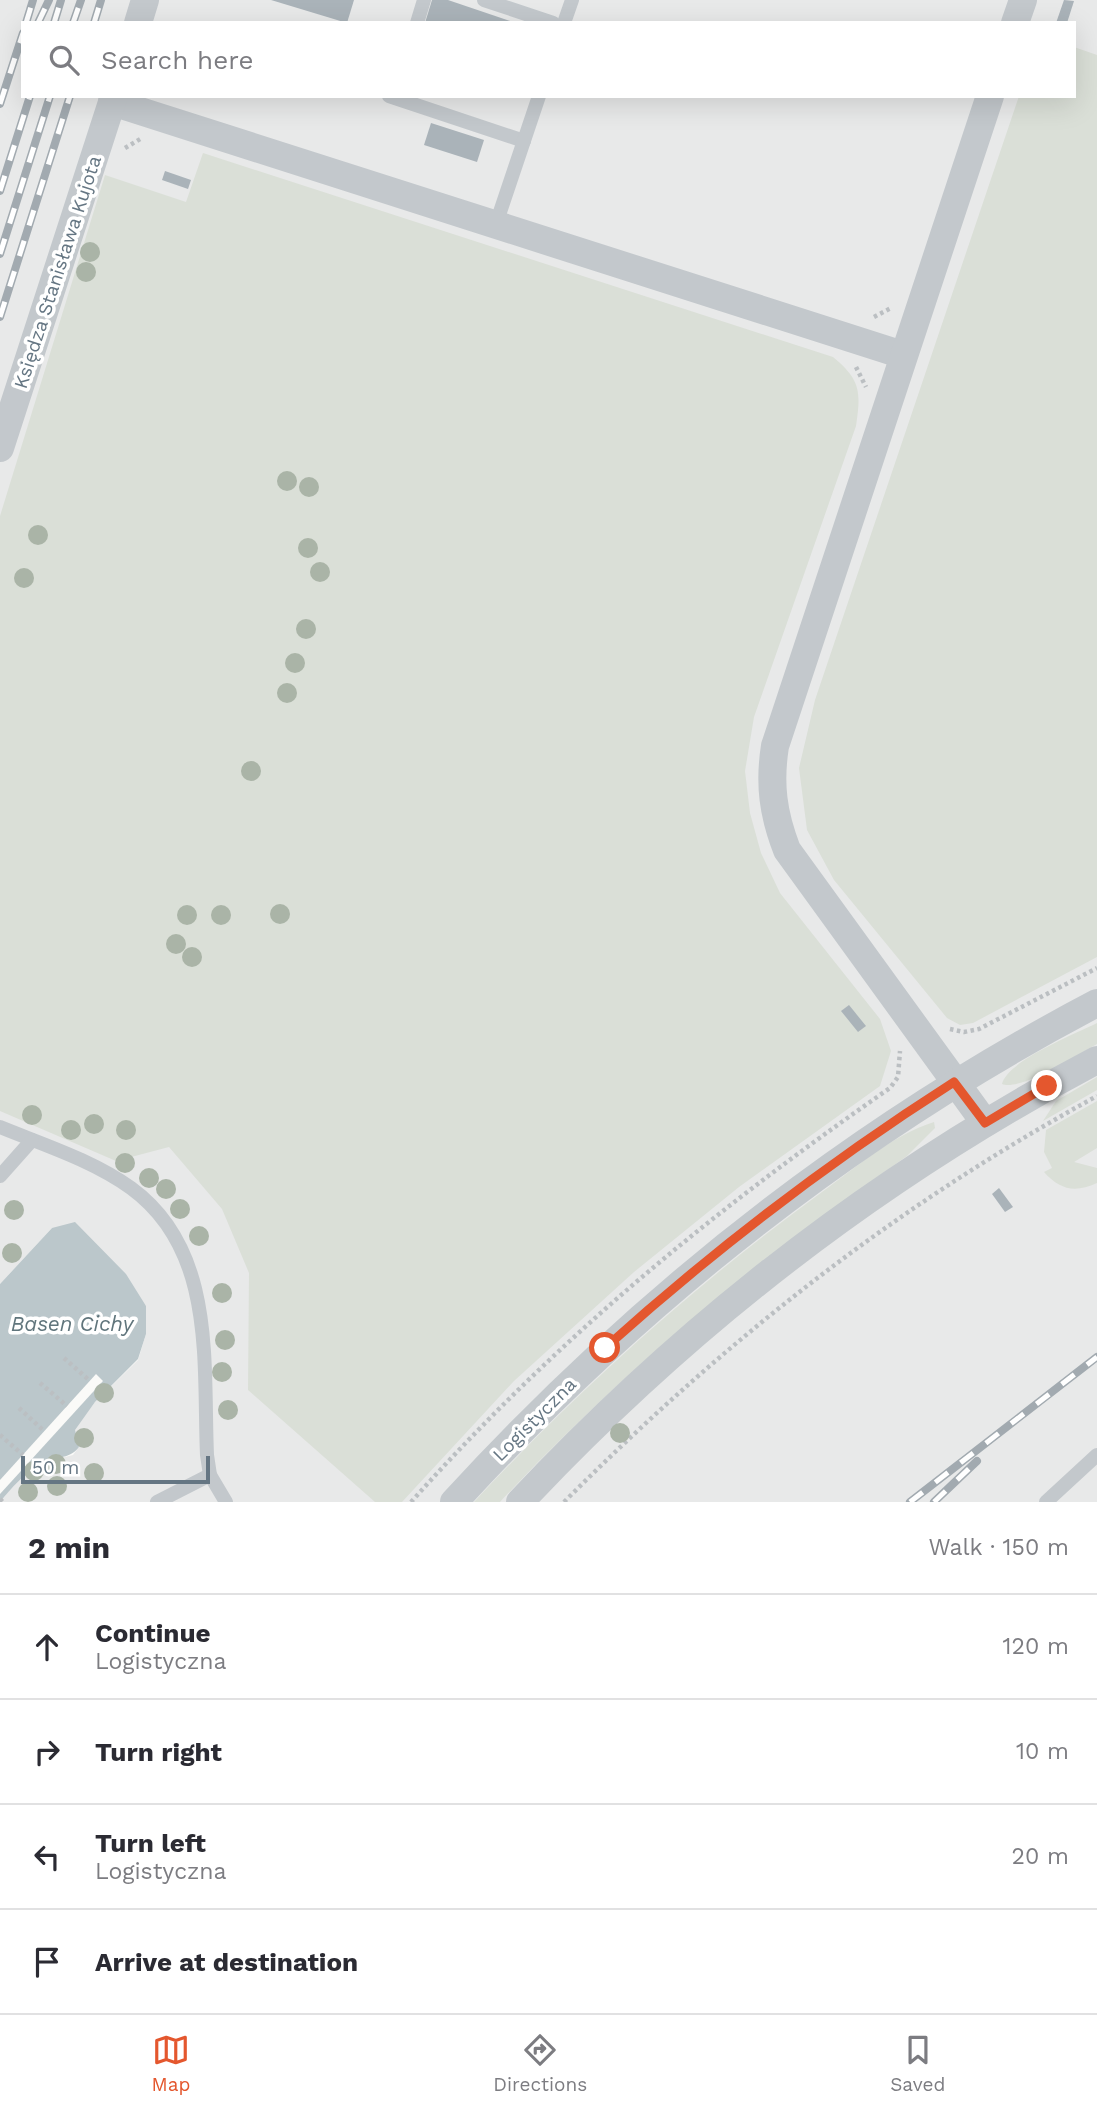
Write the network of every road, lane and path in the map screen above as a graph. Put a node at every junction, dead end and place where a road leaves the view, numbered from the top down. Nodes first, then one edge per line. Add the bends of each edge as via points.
1 (145, 0) edge
2 (424, 0) edge
3 (484, 0) edge
4 (572, 0) edge
5 (1023, 0) edge
6 (139, 21) edge
7 (417, 21) edge
8 (547, 21) edge
9 (565, 21) edge
10 (1016, 21) edge
11 (395, 98) edge
12 (538, 98) edge
13 (989, 98) edge
14 (113, 99) edge
15 (149, 137) dead end
16 (524, 141) junction
17 (119, 153) dead end
18 (496, 224) junction
19 (900, 300) dead end
20 (870, 318) dead end
21 (903, 355) junction
22 (848, 359) dead end
23 (867, 398) dead end
24 (0, 449) edge
25 (1097, 968) edge
26 (1097, 1003) edge
27 (944, 1026) dead end
28 (958, 1031) junction
29 (957, 1038) dead end
30 (898, 1039) dead end
31 (1097, 1059) edge
32 (954, 1082) junction
33 (1097, 1096) edge
34 (985, 1123) junction
35 (0, 1127) edge
36 (33, 1140) junction
37 (0, 1176) edge
38 (64, 1358) dead end
39 (90, 1381) dead end
40 (40, 1383) dead end
41 (66, 1406) dead end
42 (19, 1408) dead end
43 (44, 1431) dead end
44 (0, 1435) edge
45 (23, 1455) dead end
46 (1097, 1455) edge
47 (210, 1475) junction
48 (157, 1502) edge
49 (226, 1502) edge
50 (411, 1502) edge
51 (454, 1502) edge
52 (520, 1502) edge
53 (564, 1502) edge
54 (1046, 1502) edge

1 - 6 street
2 - 7 lane
3 - 8 lane
4 - 9 lane
5 - 10 street
11 - 16 lane
12 - 16 lane
13 - 21 street
14 - 18 street
14 - 24 street, Księdza Stanisława Kujota
15 - 17 path
16 - 18 lane
18 - 21 street
19 - 20 path
21 - 32 street via 775,746 771,794 777,825 804,878
22 - 23 path via 864,379
25 - 28 path via 979,1029
26 - 32 street, Logistyczna
27 - 28 path
28 - 29 path
30 - 50 path via 901,1072 890,1087 740,1195 589,1320 514,1391
31 - 34 street
32 - 34 street
32 - 51 street, Logistyczna via 822,1171 671,1290 575,1377
33 - 53 path via 968,1172 803,1286 641,1425
34 - 52 street via 868,1198 737,1298 616,1405
35 - 36 lane
36 - 37 lane
36 - 47 lane via 131,1188 155,1208 185,1252 199,1303
38 - 39 path
40 - 41 path
42 - 43 path
44 - 45 path
46 - 54 lane
47 - 48 lane
47 - 49 lane

